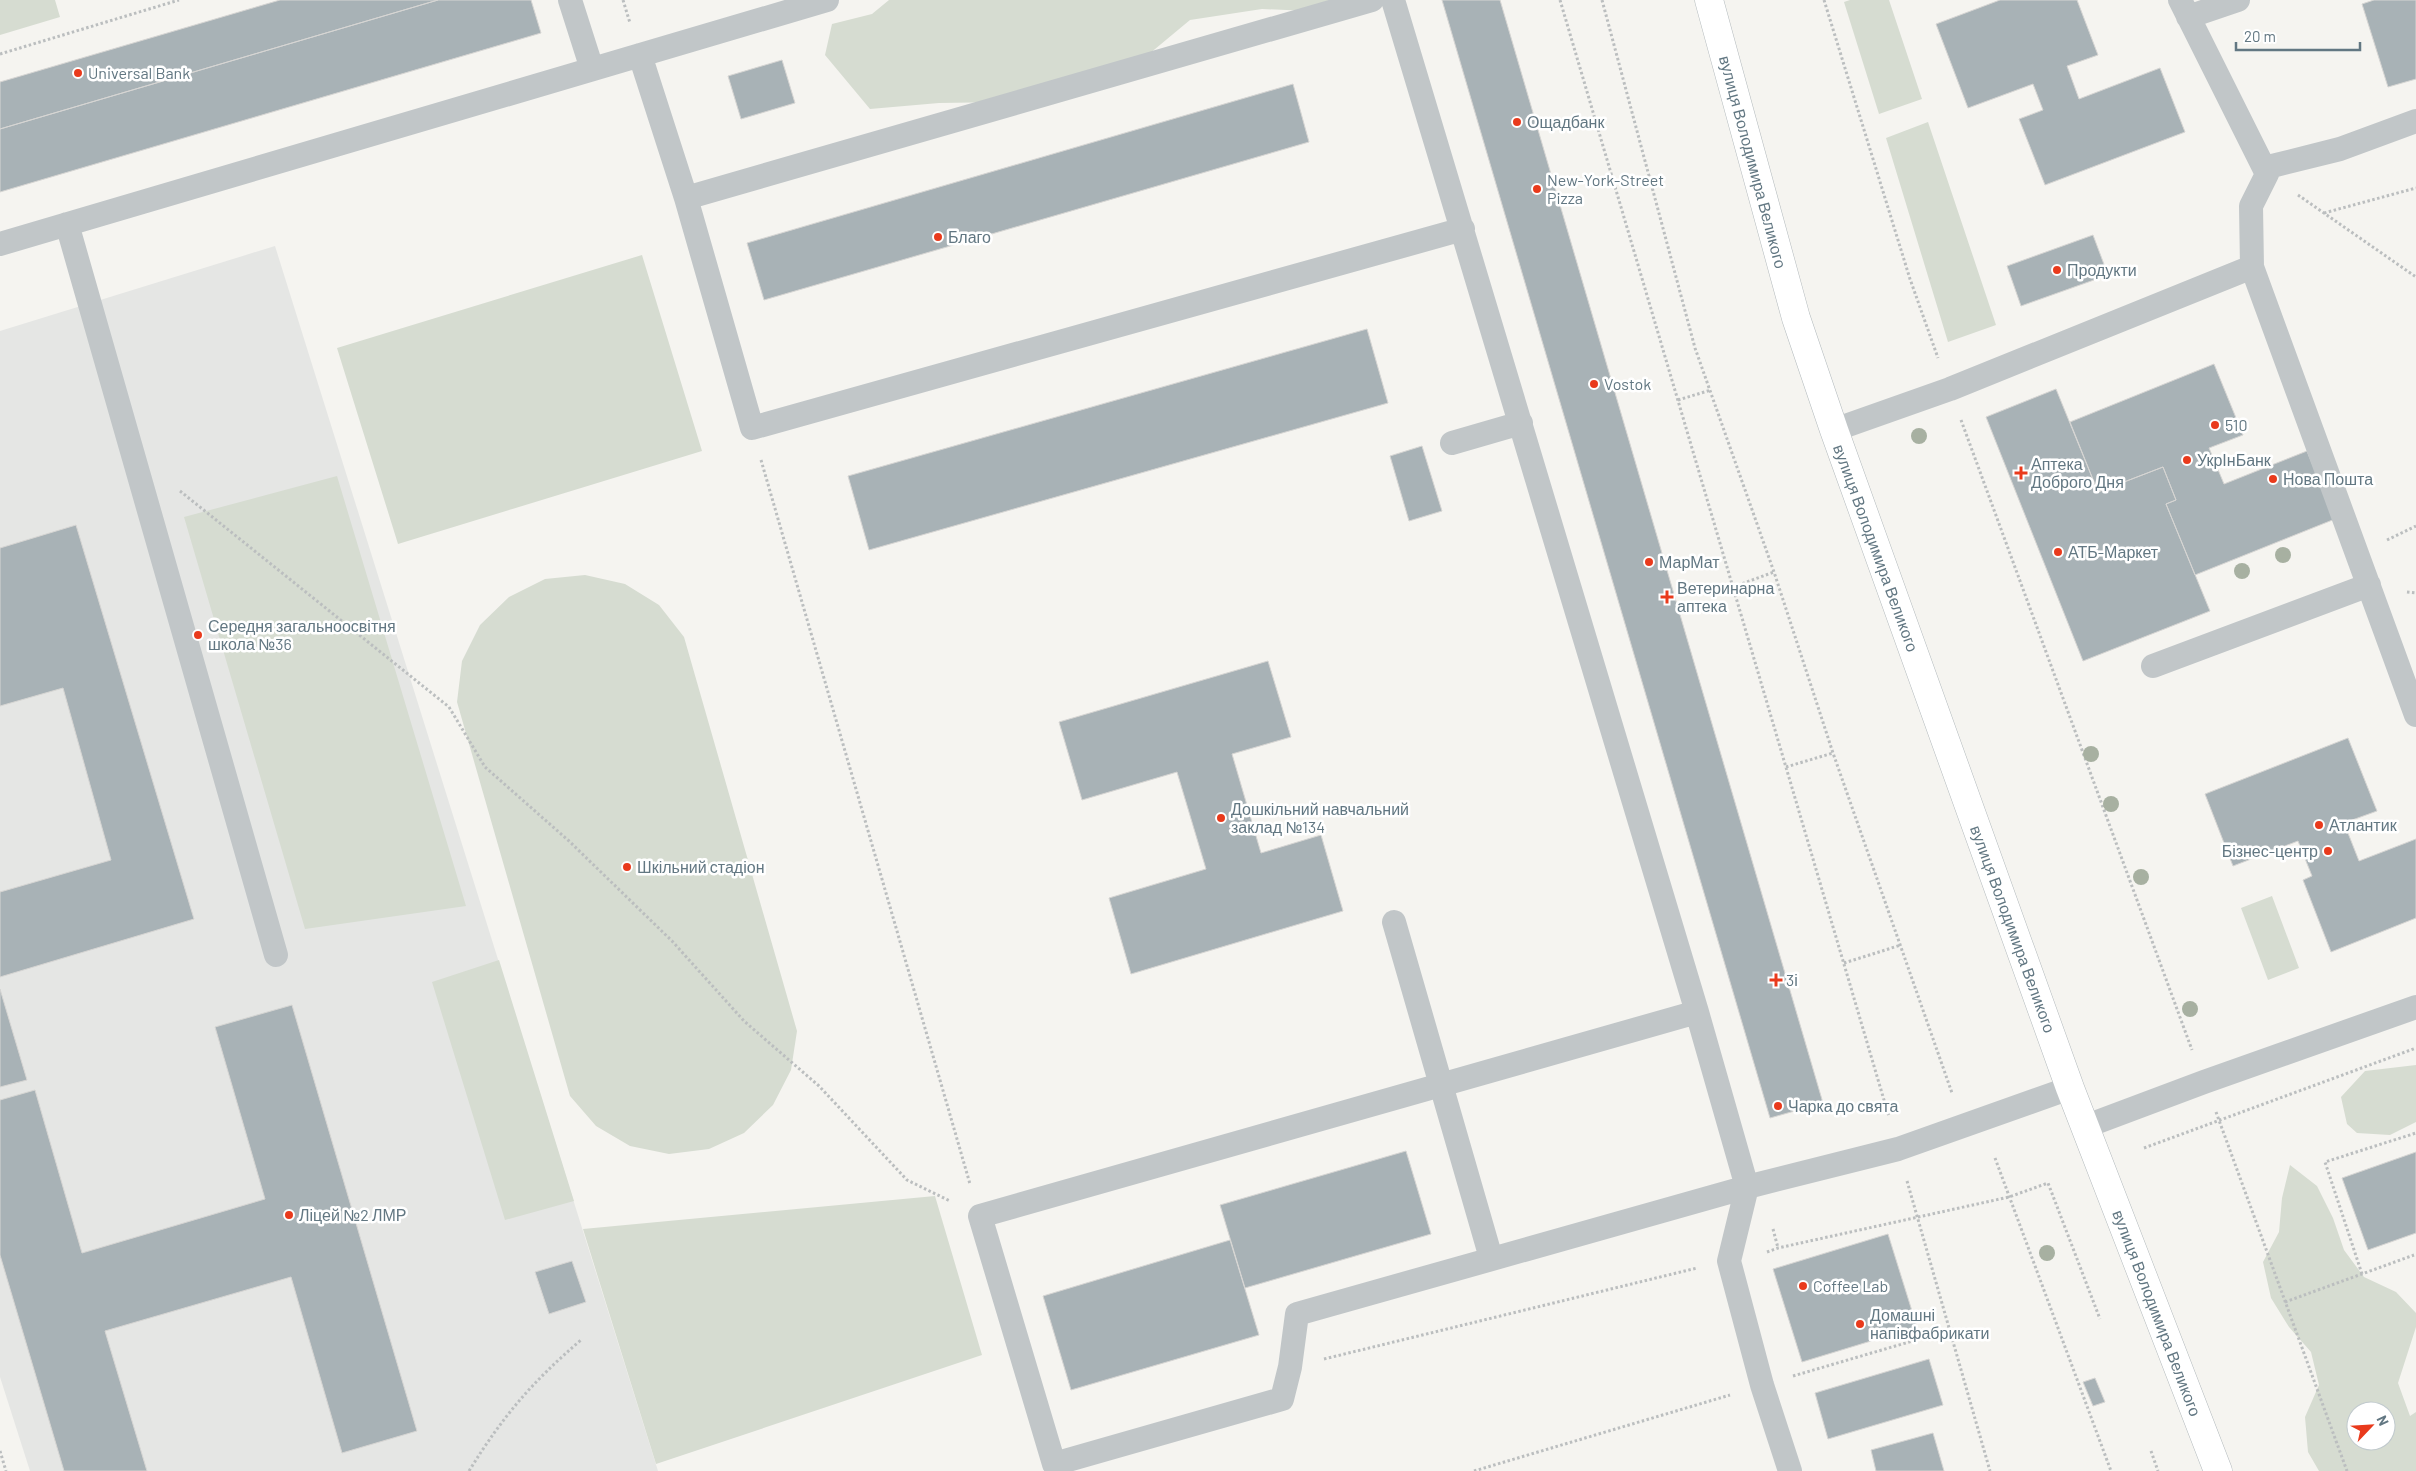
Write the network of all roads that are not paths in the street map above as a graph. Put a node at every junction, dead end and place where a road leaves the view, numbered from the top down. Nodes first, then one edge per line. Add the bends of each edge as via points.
1 (570, 0) edge
2 (827, 0) edge
3 (1372, 0) edge
4 (1393, 0) edge
5 (1709, 0) edge
6 (2238, 0) edge
7 (2184, 8) edge
8 (640, 55) junction
9 (592, 69) junction
10 (2416, 121) edge
11 (2266, 171) junction
12 (686, 198) junction
13 (67, 224) junction
14 (1463, 229) junction
15 (0, 244) edge
16 (2252, 267) junction
17 (1521, 423) junction
18 (1834, 430) junction
19 (1452, 443) dead end
20 (2368, 585) junction
21 (2153, 666) dead end
22 (2416, 715) edge
23 (1394, 922) dead end
24 (276, 955) dead end
25 (2416, 1007) edge
26 (1697, 1012) junction
27 (1441, 1085) junction
28 (2070, 1088) junction
29 (2084, 1127) junction
30 (1747, 1187) junction
31 (1491, 1258) junction
32 (1790, 1471) edge
33 (2218, 1471) edge

1 - 9 lane
2 - 8 lane
3 - 12 lane
4 - 14 lane
5 - 18 main road, вулиця Володимира Великого via 1796,318
6 - 7 lane
7 - 11 lane
8 - 9 lane
8 - 12 lane
9 - 13 lane
10 - 11 lane via 2340,150
11 - 16 lane via 2251,206
12 - 14 lane via 752,428
13 - 15 lane
13 - 24 lane
14 - 17 lane
16 - 18 lane via 1950,389
16 - 20 lane
17 - 19 lane
17 - 26 lane
18 - 28 main road, вулиця Володимира Великого
20 - 21 lane
20 - 22 lane
23 - 27 lane
25 - 29 lane
26 - 27 lane
26 - 30 lane
27 - 31 lane
27 - 31 lane via 980,1216 1054,1464 1282,1399 1297,1314
28 - 29 main road, вулиця Володимира Великого
28 - 30 lane via 1898,1149
29 - 33 main road, вулиця Володимира Великого
30 - 31 lane
30 - 32 lane via 1729,1261 1762,1385

